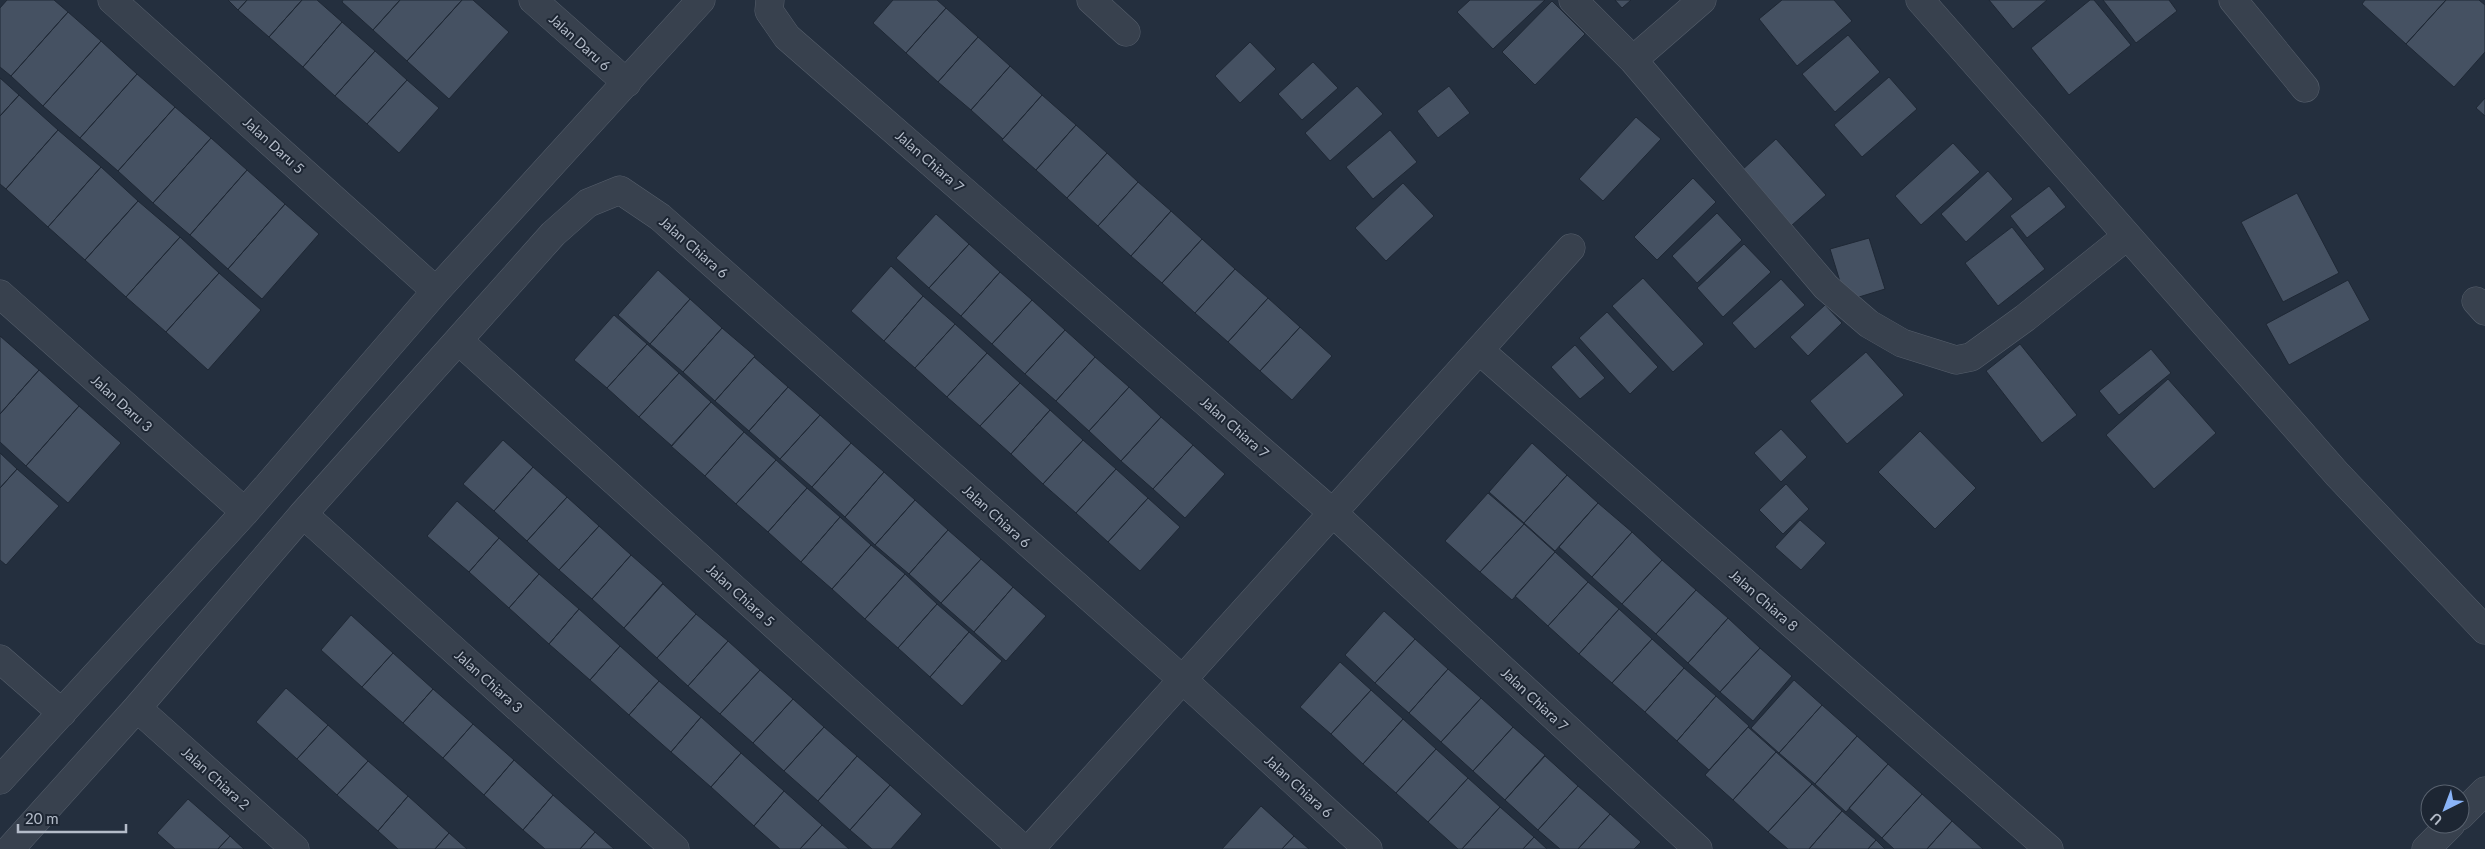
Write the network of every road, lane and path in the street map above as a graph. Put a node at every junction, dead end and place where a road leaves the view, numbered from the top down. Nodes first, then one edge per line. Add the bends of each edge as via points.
1 (112, 0) edge
2 (534, 0) edge
3 (702, 0) edge
4 (1091, 0) edge
5 (1573, 0) edge
6 (1702, 0) edge
7 (1920, 0) edge
8 (2233, 0) edge
9 (769, 6) edge
10 (1126, 32) dead end
11 (1633, 60) junction
12 (627, 83) junction
13 (2305, 88) dead end
14 (2127, 236) junction
15 (1571, 248) dead end
16 (436, 291) junction
17 (0, 294) edge
18 (459, 341) junction
19 (1479, 350) junction
20 (245, 512) junction
21 (1333, 513) junction
22 (302, 514) junction
23 (2485, 630) edge
24 (0, 659) edge
25 (1182, 680) junction
26 (138, 708) junction
27 (62, 713) junction
28 (0, 780) edge
29 (2485, 791) edge
30 (2470, 806) edge
31 (2442, 834) edge
32 (10, 849) edge
33 (295, 849) edge
34 (675, 849) edge
35 (1023, 849) edge
36 (1030, 849) edge
37 (1368, 849) edge
38 (1698, 849) edge
39 (2049, 849) edge
40 (2426, 849) edge

1 - 16 street, Jalan Daru 5
2 - 12 street, Jalan Daru 6
3 - 12 street
4 - 10 street
5 - 11 street
6 - 11 street
7 - 14 street
8 - 13 street
9 - 21 street, Jalan Chiara 7 via 787,37
11 - 14 street via 1826,287 1869,324 1902,343 1956,360 1971,357
12 - 16 street
14 - 23 street via 2337,474
15 - 19 street
16 - 20 street
17 - 20 street, Jalan Daru 3
18 - 22 street
18 - 25 street, Jalan Chiara 6 via 553,234 588,203 620,190 660,217
18 - 35 street, Jalan Chiara 5
19 - 21 street
19 - 39 street, Jalan Chiara 8
20 - 27 street
21 - 25 street
21 - 38 street, Jalan Chiara 7
22 - 26 street
22 - 34 street, Jalan Chiara 3
24 - 27 street
25 - 36 street
25 - 37 street, Jalan Chiara 6
26 - 32 street
26 - 33 street, Jalan Chiara 2
27 - 28 street
29 - 30 street
31 - 40 street

